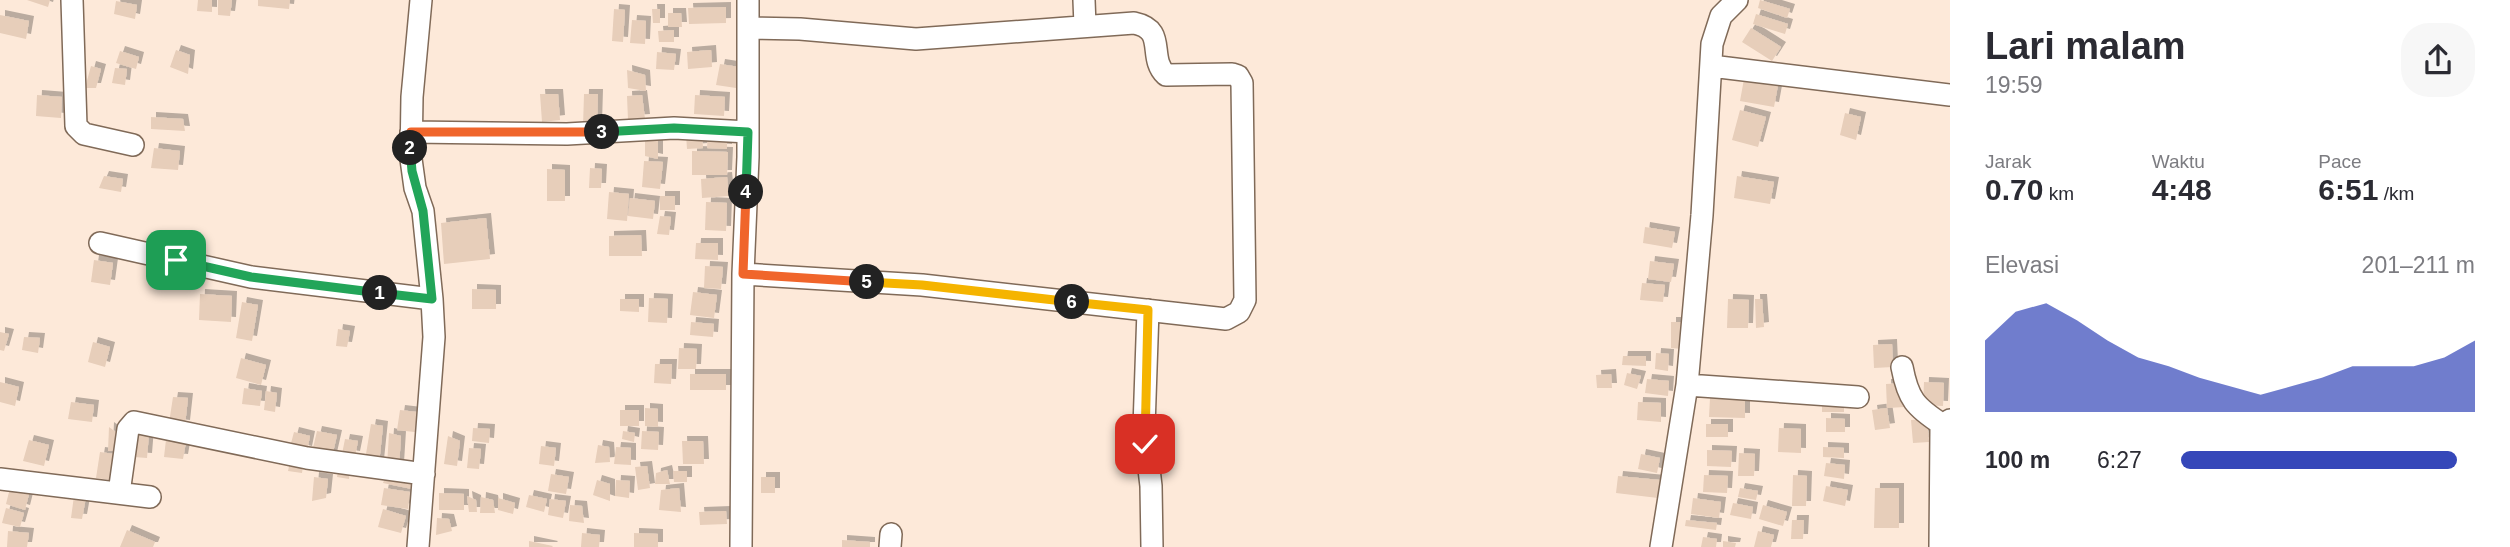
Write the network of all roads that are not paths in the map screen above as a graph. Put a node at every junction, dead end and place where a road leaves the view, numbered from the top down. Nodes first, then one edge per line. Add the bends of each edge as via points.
1 (72, 0) edge
2 (421, 0) edge
3 (748, 0) edge
4 (1084, 0) edge
5 (1737, 0) edge
6 (1085, 26) junction
7 (750, 28) junction
8 (1711, 65) junction
9 (1950, 96) edge
10 (411, 132) junction
11 (748, 132) junction
12 (133, 145) dead end
13 (100, 243) dead end
14 (743, 274) junction
15 (432, 299) junction
16 (1148, 310) junction
17 (1902, 367) dead end
18 (1687, 385) junction
19 (1858, 397) dead end
20 (1946, 422) edge
21 (424, 474) junction
22 (0, 479) edge
23 (119, 493) junction
24 (150, 497) dead end
25 (418, 547) edge
26 (741, 547) edge
27 (1152, 547) edge
28 (1661, 547) edge
29 (1940, 547) edge

1 - 12 street via 76,126 84,134
2 - 10 street
3 - 7 street
4 - 6 street
5 - 8 street via 1716,27
6 - 7 street via 916,39
6 - 16 street via 1144,25 1153,34 1166,75 1232,74 1242,83 1245,300 1239,312 1226,319
7 - 11 street
8 - 9 street
8 - 18 street
10 - 11 street via 567,134 674,128
10 - 15 street via 412,171 423,211
11 - 14 street
13 - 15 street via 251,277
14 - 16 street via 922,285
14 - 26 street
15 - 21 street via 434,337
16 - 27 street via 1144,427
17 - 20 street via 1912,401
18 - 19 street
18 - 28 street
20 - 29 street
21 - 23 street via 307,458 134,422 128,429
21 - 25 street
22 - 23 street
23 - 24 street

